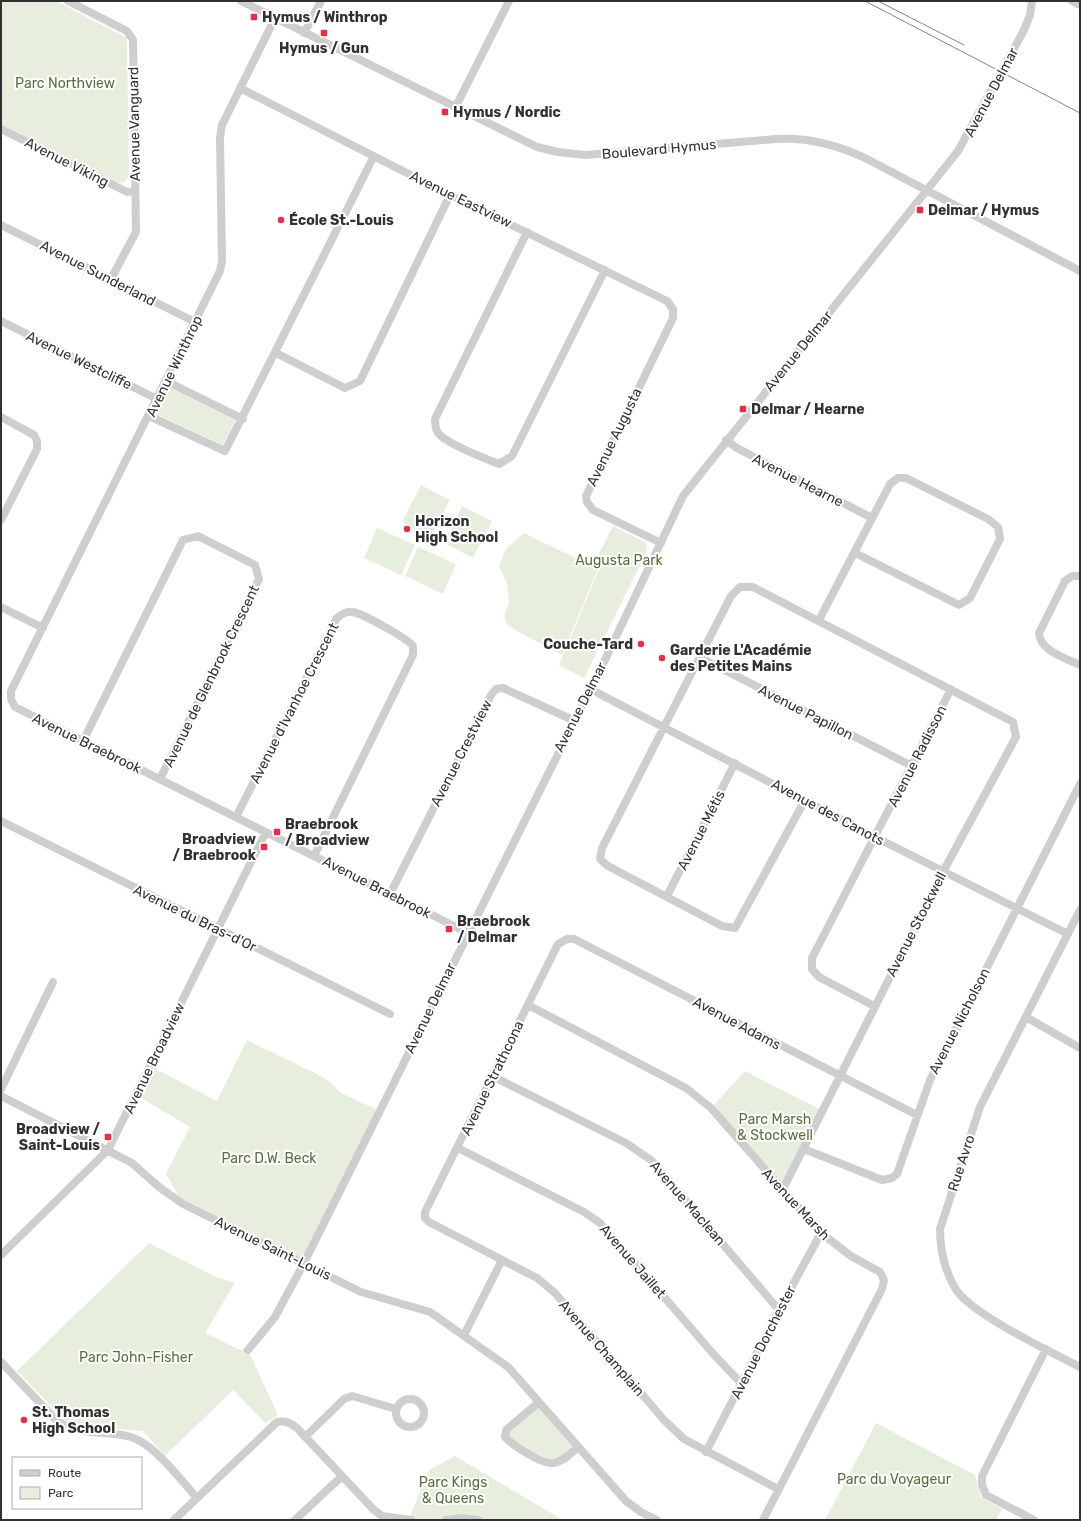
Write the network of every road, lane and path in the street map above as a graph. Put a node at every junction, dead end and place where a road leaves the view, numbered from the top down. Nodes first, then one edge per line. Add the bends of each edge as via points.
1 (68, 1) edge
2 (241, 1) edge
3 (321, 1) edge
4 (510, 1) edge
5 (1032, 1) edge
6 (1072, 1) edge
7 (1080, 5) edge
8 (275, 18) junction
9 (304, 33) junction
10 (240, 88) junction
11 (455, 108) junction
12 (1, 129) edge
13 (374, 156) junction
14 (927, 190) junction
15 (134, 191) junction
16 (450, 195) junction
17 (1, 225) edge
18 (527, 232) junction
19 (605, 270) junction
20 (1080, 271) edge
21 (112, 279) junction
22 (673, 318) joint
23 (1, 321) edge
24 (195, 322) junction
25 (276, 353) junction
26 (166, 382) junction
27 (157, 398) junction
28 (149, 416) junction
29 (1, 417) edge
30 (242, 419) junction
31 (726, 440) junction
32 (872, 518) junction
33 (1, 520) edge
34 (661, 543) junction
35 (855, 553) junction
36 (1080, 576) edge
37 (1, 607) edge
38 (819, 620) junction
39 (43, 628) junction
40 (701, 658) junction
41 (1080, 665) edge
42 (590, 689) junction
43 (951, 689) junction
44 (11, 699) joint
45 (573, 720) junction
46 (665, 727) junction
47 (83, 741) junction
48 (735, 763) junction
49 (912, 766) junction
50 (160, 779) junction
51 (1080, 784) edge
52 (805, 800) junction
53 (236, 817) junction
54 (1, 821) edge
55 (266, 832) junction
56 (875, 837) junction
57 (314, 856) junction
58 (944, 870) junction
59 (390, 894) junction
60 (667, 896) junction
61 (1016, 908) junction
62 (1080, 910) edge
63 (217, 928) junction
64 (468, 933) junction
65 (1068, 934) junction
66 (558, 944) joint
67 (53, 982) dead end
68 (528, 1005) junction
69 (874, 1006) junction
70 (390, 1014) dead end
71 (1026, 1017) junction
72 (1080, 1048) edge
73 (492, 1076) junction
74 (841, 1077) junction
75 (1, 1090) edge
76 (1, 1096) edge
77 (917, 1115) junction
78 (458, 1148) junction
79 (804, 1149) junction
80 (108, 1150) junction
81 (783, 1190) junction
82 (425, 1212) joint
83 (821, 1233) junction
84 (1, 1254) edge
85 (502, 1260) junction
86 (304, 1263) junction
87 (779, 1310) junction
88 (464, 1335) junction
89 (1046, 1349) junction
90 (248, 1350) dead end
91 (1, 1362) edge
92 (1080, 1367) edge
93 (741, 1383) junction
94 (539, 1402) junction
95 (396, 1409) dead end
96 (305, 1437) junction
97 (578, 1447) junction
98 (706, 1452) junction
99 (341, 1477) junction
100 (778, 1489) junction
101 (198, 1498) junction
102 (174, 1520) edge
103 (295, 1520) edge
104 (411, 1520) edge
105 (446, 1520) edge
106 (478, 1520) edge
107 (657, 1520) edge
108 (762, 1520) edge
109 (1034, 1520) edge

1 - 15 street, Avenue Vanguard via 127,31 133,40
2 - 8 street, Boulevard Hymus
3 - 9 street
4 - 11 street
5 - 14 street, Avenue Delmar via 1027,24 961,146
6 - 7 street
8 - 9 street, Boulevard Hymus
8 - 10 street, Avenue Winthrop
9 - 11 street, Boulevard Hymus
10 - 13 street, Avenue Eastview
10 - 24 street, Avenue Winthrop via 222,125 220,138 222,261 220,271
11 - 14 street, Boulevard Hymus via 531,144 572,154 611,154 776,138 819,141 852,151
12 - 15 street, Avenue Viking via 127,192
13 - 16 street, Avenue Eastview
13 - 25 street
14 - 20 street, Boulevard Hymus
14 - 31 street, Avenue Delmar
15 - 21 street, Avenue Vanguard via 136,232
16 - 18 street, Avenue Eastview
16 - 25 street via 360,381 345,388
17 - 21 street, Avenue Sunderland
18 - 19 street, Avenue Eastview
18 - 19 street via 434,419 435,428 440,435 473,453 499,464 512,456
19 - 22 street, Avenue Eastview via 667,301 673,309
21 - 24 street, Avenue Sunderland
22 - 34 street, Avenue Augusta via 586,496 593,510
23 - 27 street, Avenue Westcliffe
24 - 26 street, Avenue Winthrop
25 - 30 street
26 - 27 street, Avenue Winthrop
26 - 30 street
27 - 28 street, Avenue Winthrop
28 - 30 street via 225,451
28 - 39 street, Avenue Winthrop
29 - 33 street via 34,435 37,449
31 - 32 street, Avenue Hearne
31 - 34 street, Avenue Delmar via 683,496
32 - 35 street
32 - 35 street via 890,484 898,478 906,478 988,519 998,527 1000,539 970,598 959,605
34 - 42 street, Avenue Delmar
35 - 38 street
36 - 41 street via 1072,576 1065,581 1039,633 1039,640 1044,647
37 - 39 street
38 - 40 street, Avenue Radisson via 753,587 740,586 731,596
38 - 43 street, Avenue Radisson
39 - 44 street, Avenue Winthrop via 11,691
40 - 46 street
40 - 49 street, Avenue Papillon
42 - 45 street, Avenue Delmar
42 - 46 street, Avenue des Canots
43 - 49 street, Avenue Radisson
43 - 58 street, Avenue Stockwell via 1013,722 1016,737
44 - 47 street, Avenue Braebrook via 15,707
45 - 59 street, Avenue Crestview via 503,688 496,689
45 - 64 street, Avenue Delmar
46 - 48 street, Avenue des Canots
46 - 60 street via 602,848 600,858 608,866
47 - 50 street, Avenue Braebrook
47 - 50 street, Avenue de Glenbrook Crescent via 183,540 198,536 255,565 260,578
48 - 52 street, Avenue des Canots
48 - 60 street, Avenue Métis
49 - 56 street, Avenue Radisson
50 - 53 street, Avenue Braebrook
51 - 61 street, Avenue Nicholson
52 - 56 street, Avenue des Canots
52 - 60 street via 735,928 722,926
53 - 55 street, Avenue Braebrook
53 - 57 street, Avenue d'Ivanhoe Crescent via 336,618 344,613 353,612 374,622 409,640 413,646 413,655
54 - 63 street, Avenue du Bras-d'Or
55 - 57 street, Avenue Braebrook
55 - 63 street, Avenue Broadview
56 - 58 street, Avenue des Canots
56 - 69 street, Avenue Radisson via 812,958 812,969 819,977
57 - 59 street, Avenue Braebrook
58 - 61 street, Avenue des Canots
58 - 69 street, Avenue Stockwell
59 - 64 street, Avenue Braebrook
61 - 65 street, Avenue des Canots
61 - 77 street, Avenue Nicholson via 930,1080
62 - 65 street, Rue Avro
63 - 70 street, Avenue du Bras-d'Or
63 - 80 street, Avenue Broadview
64 - 86 street, Avenue Delmar
65 - 71 street, Rue Avro
66 - 68 street, Avenue Strathcona
66 - 74 street, Avenue Adams via 567,939 574,939
67 - 75 street
68 - 73 street, Avenue Strathcona
68 - 81 street, Avenue Marsh via 686,1088 712,1108
69 - 74 street, Avenue Stockwell
71 - 72 street
71 - 89 street, Rue Avro via 980,1107 940,1229 940,1248 955,1288 971,1306
73 - 78 street, Avenue Strathcona
73 - 87 street, Avenue Maclean via 626,1143 651,1160
74 - 77 street, Avenue Adams
74 - 79 street, Avenue Stockwell
76 - 80 street, Avenue Saint-Louis
77 - 79 street, Avenue Nicholson via 897,1174 892,1178 882,1180
78 - 82 street, Avenue Strathcona
78 - 93 street, Avenue Jaillet via 584,1212 600,1223
79 - 81 street, Avenue Stockwell
80 - 84 street, Avenue Broadview
80 - 86 street, Avenue Saint-Louis via 132,1163 183,1204
81 - 83 street, Avenue Marsh
82 - 85 street, Avenue Champlain via 425,1218 430,1222
83 - 87 street, Avenue Dorchester
83 - 100 street, Avenue Marsh via 851,1256 880,1272 884,1280 882,1289
85 - 88 street
85 - 98 street, Avenue Champlain via 537,1278 555,1293 664,1420 684,1439
86 - 88 street, Avenue Saint-Louis via 361,1292 430,1312
86 - 90 street, Avenue Delmar via 275,1317
87 - 93 street, Avenue Dorchester
88 - 94 street, Avenue Saint-Louis via 508,1367
89 - 92 street, Rue Avro
89 - 109 street via 982,1476 986,1495
91 - 101 street via 56,1420 66,1427 76,1431 124,1435 146,1444
93 - 98 street, Avenue Dorchester
94 - 97 street, Avenue Saint-Louis
94 - 97 street via 506,1430 505,1437 510,1443 552,1464 562,1460
95 - 96 street via 352,1396 344,1399
96 - 99 street
96 - 101 street via 288,1422 277,1422
97 - 107 street, Avenue Saint-Louis via 626,1501
98 - 100 street, Avenue Champlain
99 - 103 street
99 - 104 street via 382,1516
100 - 108 street, Avenue Marsh
101 - 102 street
105 - 106 street

